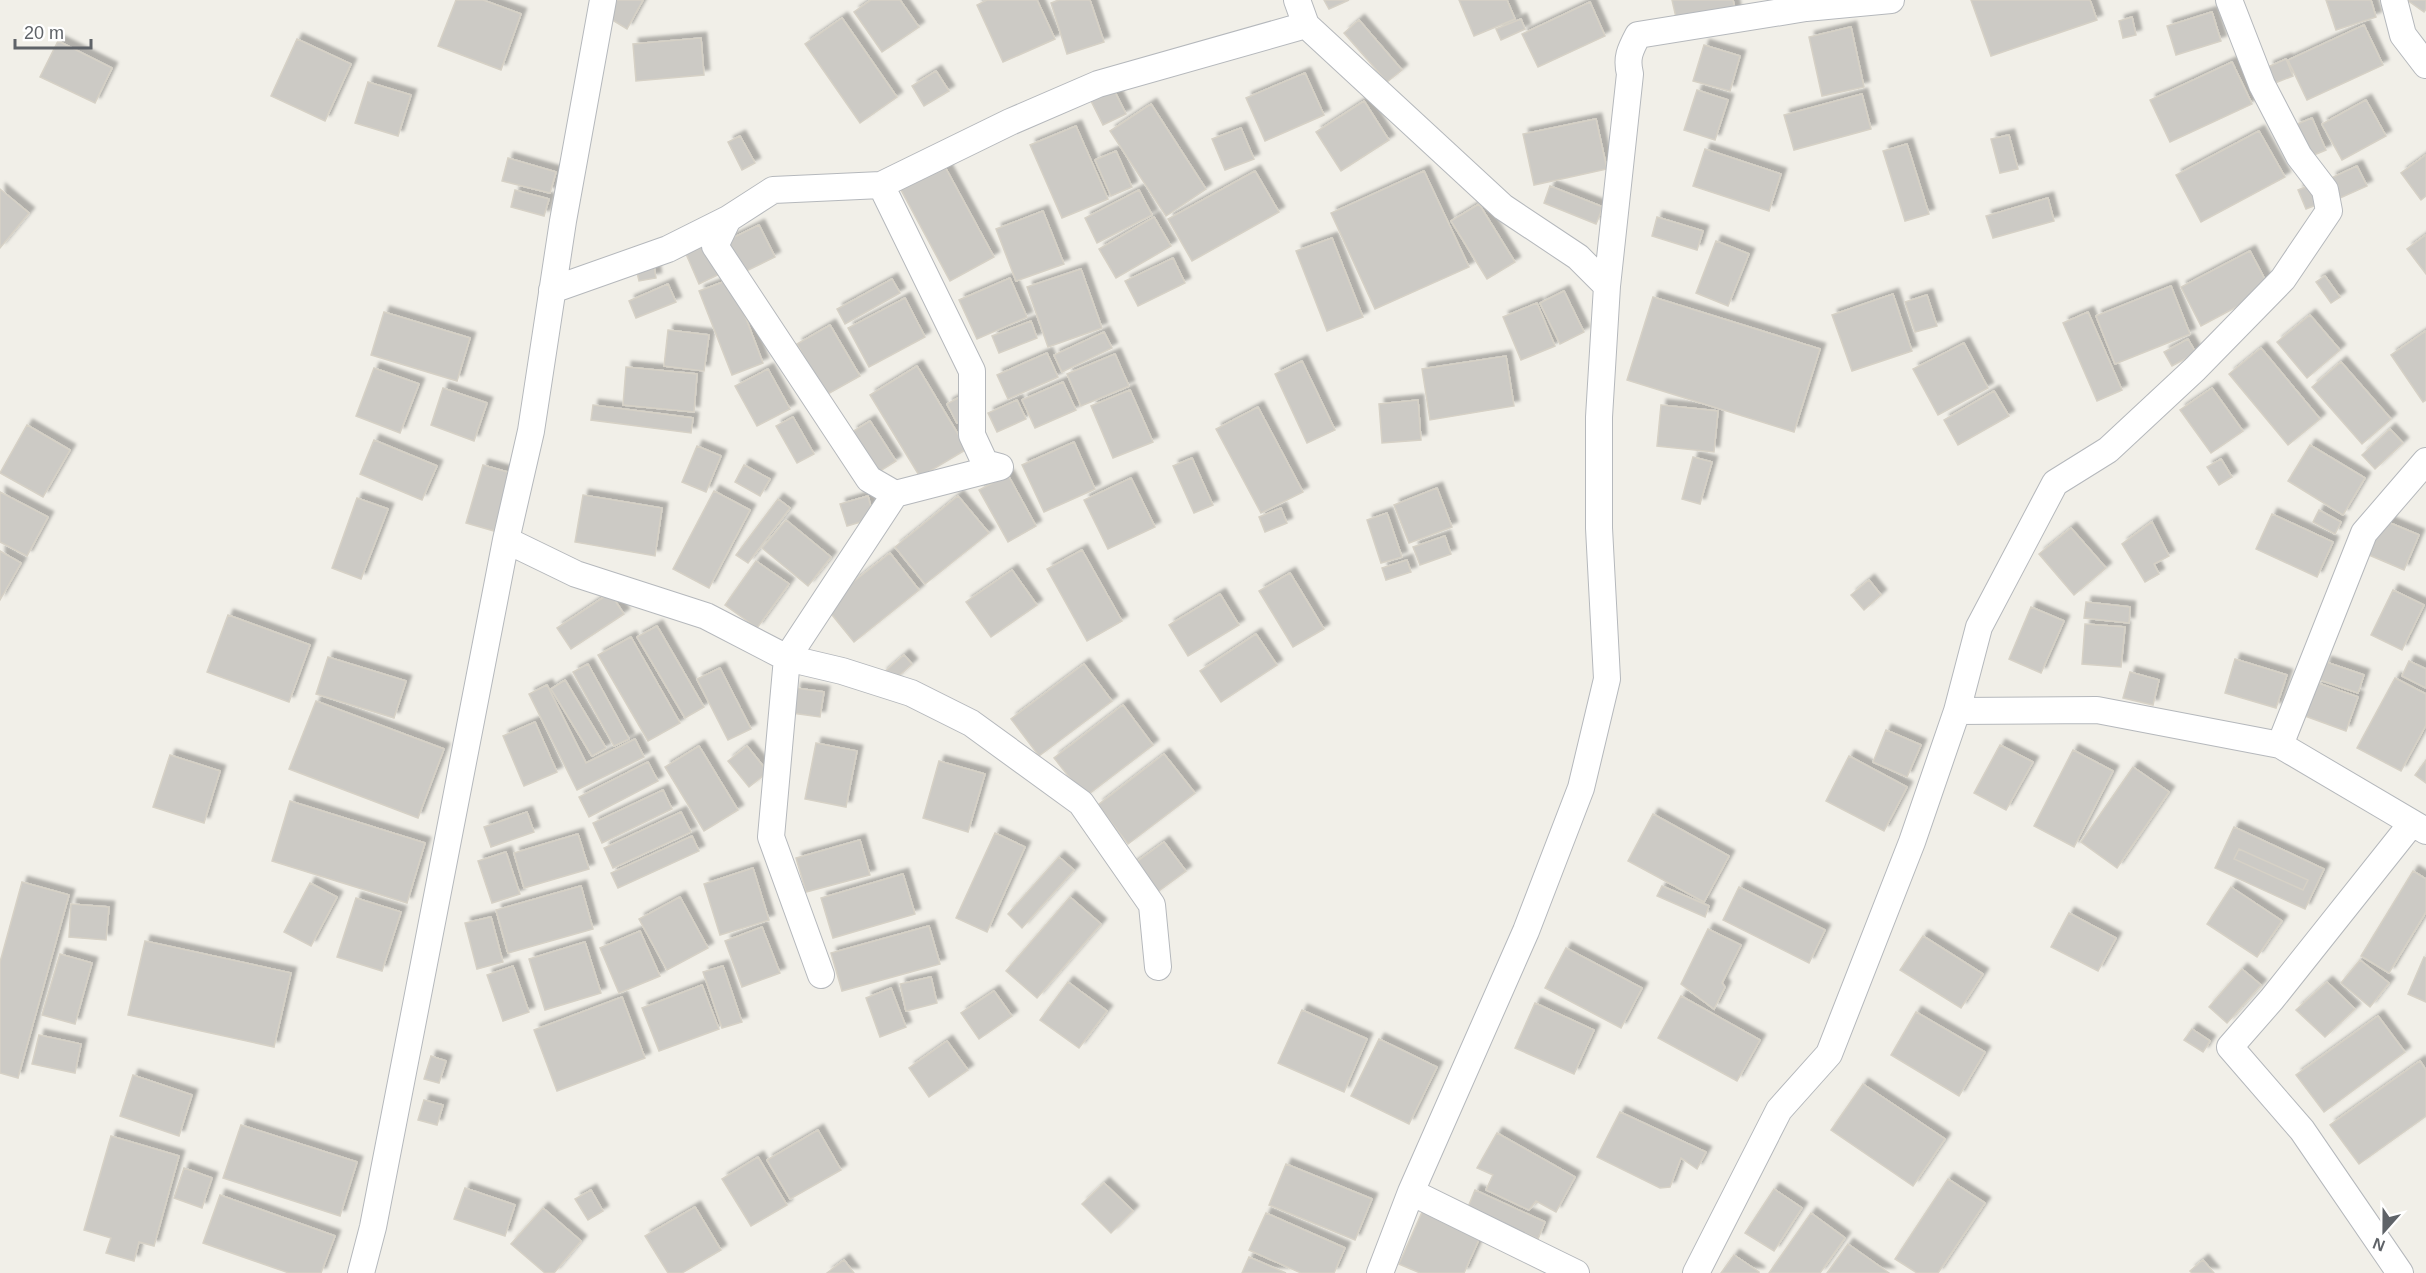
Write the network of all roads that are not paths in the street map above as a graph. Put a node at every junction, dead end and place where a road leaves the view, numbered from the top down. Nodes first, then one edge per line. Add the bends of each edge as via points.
1 (603, 0) edge
2 (1297, 0) edge
3 (1891, 0) edge
4 (2229, 0) edge
5 (2394, 0) edge
6 (1306, 25) junction
7 (2426, 65) edge
8 (881, 185) junction
9 (728, 219) junction
10 (1607, 286) junction
11 (552, 290) junction
12 (2426, 462) edge
13 (895, 494) junction
14 (506, 540) junction
15 (788, 658) junction
16 (1957, 711) junction
17 (2280, 745) junction
18 (2419, 827) edge
19 (1158, 967) dead end
20 (821, 975) dead end
21 (1411, 1192) junction
22 (361, 1273) edge
23 (1380, 1273) edge
24 (1576, 1273) edge
25 (1696, 1273) edge
26 (2400, 1273) edge

1 - 11 street
2 - 6 street
3 - 10 street via 1806,8 1638,35 1627,62 1630,74
4 - 16 street via 2262,85 2299,156 2325,190 2329,211 2283,279 2195,369 2108,450 2055,483 1979,627
5 - 7 street via 2403,35
6 - 8 street via 1098,84
6 - 10 street via 1503,207 1578,257
8 - 9 street via 773,190
8 - 13 street via 972,371 972,435 985,463 1000,467
9 - 11 street via 668,249
9 - 13 street via 715,246 869,479
10 - 21 street via 1599,417 1599,528 1607,679 1581,788 1526,931
11 - 14 street via 531,430
12 - 17 street via 2364,533
13 - 15 street
14 - 15 street via 576,574 706,616
14 - 22 street
15 - 19 street via 912,693 971,723 1081,803 1152,905
15 - 20 street via 771,837
16 - 17 street via 2097,710
16 - 25 street via 1912,842 1829,1054 1779,1110
17 - 18 street
18 - 26 street via 2230,1047 2302,1130
21 - 23 street
21 - 24 street

